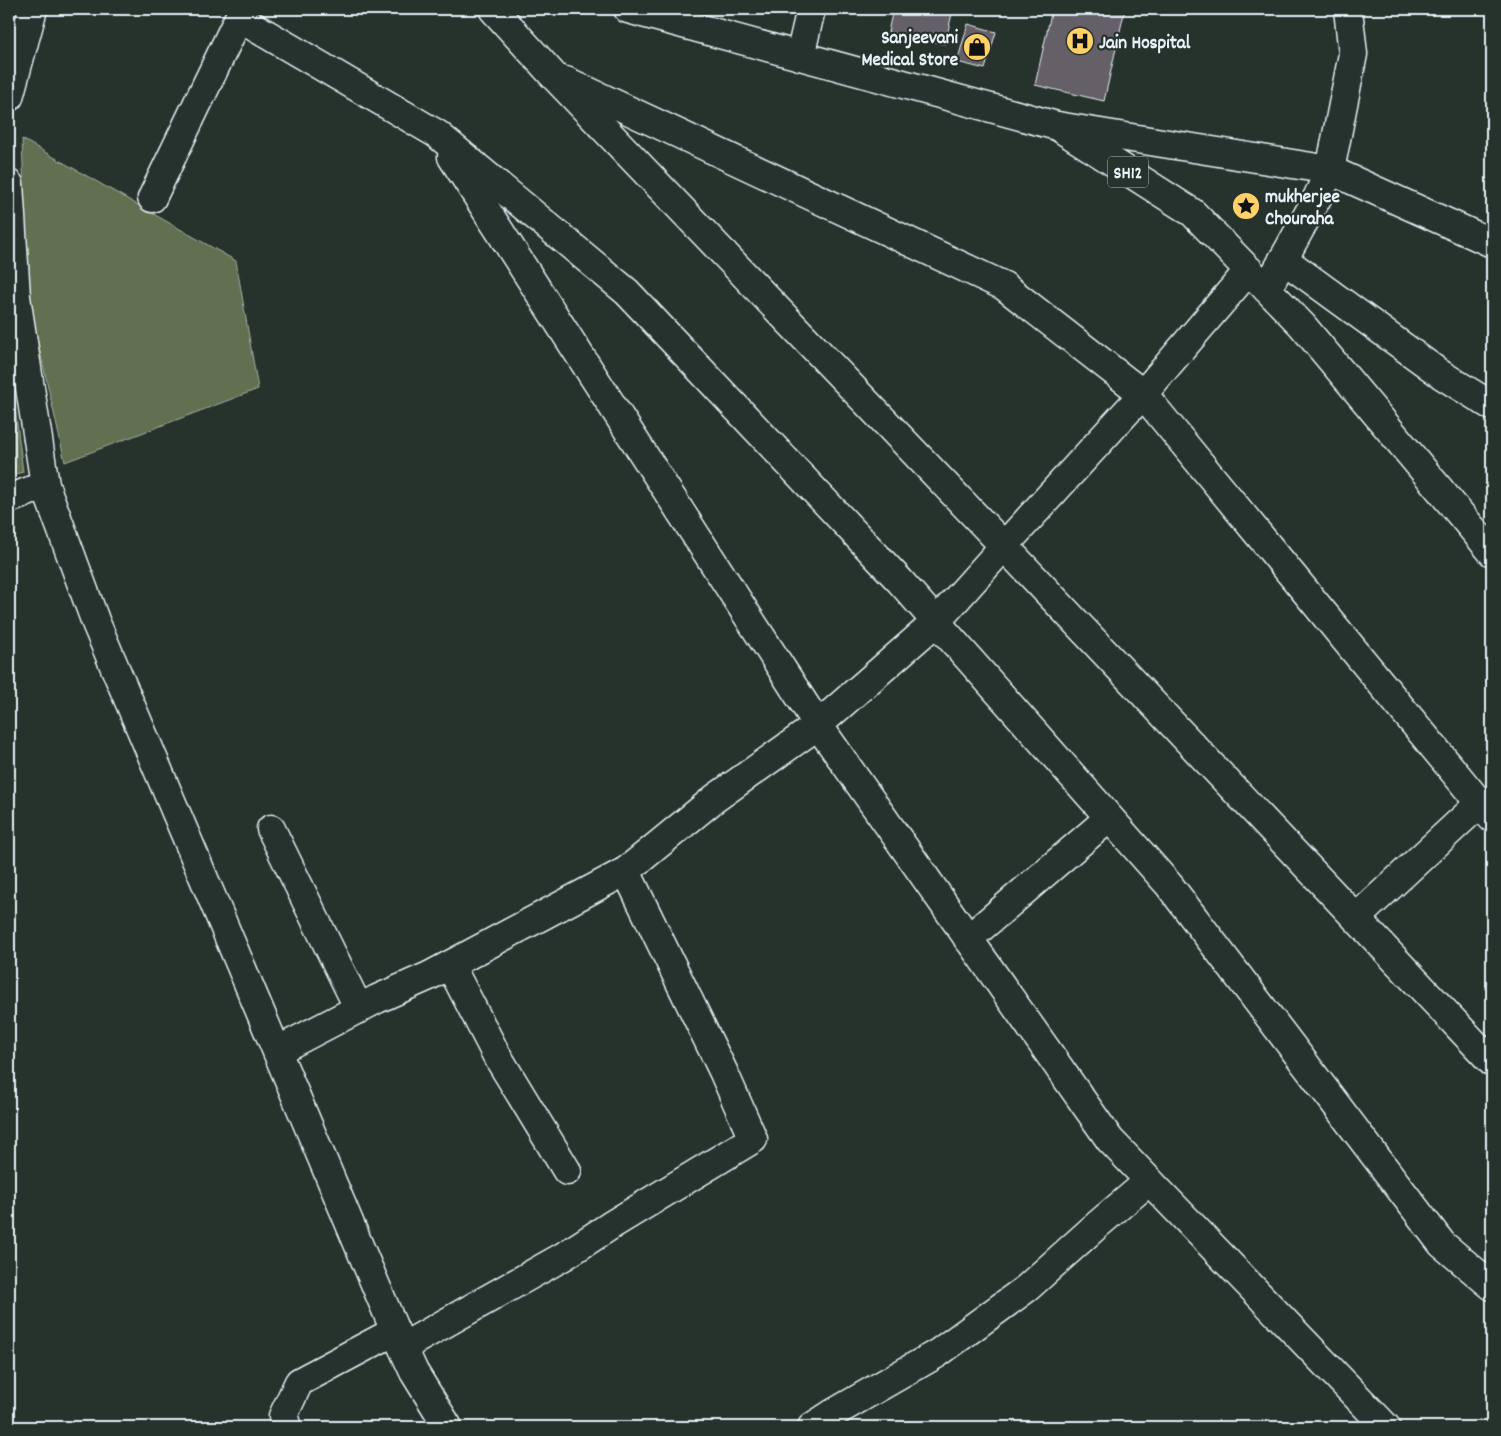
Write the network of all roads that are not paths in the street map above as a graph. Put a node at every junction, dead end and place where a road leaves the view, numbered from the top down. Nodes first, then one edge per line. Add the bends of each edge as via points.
1 (34, 9) edge
2 (493, 9) edge
3 (628, 9) edge
4 (811, 9) edge
5 (1348, 9) edge
6 (241, 14) edge
7 (800, 56) junction
8 (552, 74) junction
9 (9, 97) edge
10 (1057, 126) junction
11 (437, 134) junction
12 (1330, 170) junction
13 (9, 184) edge
14 (152, 198) dead end
15 (1492, 243) edge
16 (11, 245) edge
17 (1283, 259) junction
18 (1258, 280) junction
19 (1143, 394) junction
20 (1492, 406) edge
21 (45, 485) junction
22 (9, 499) edge
23 (1004, 546) junction
24 (1492, 552) edge
25 (936, 622) junction
26 (818, 725) junction
27 (1486, 810) edge
28 (1109, 818) junction
29 (271, 830) dead end
30 (626, 871) junction
31 (1356, 918) junction
32 (968, 939) junction
33 (450, 965) junction
34 (359, 1009) junction
35 (277, 1051) junction
36 (1492, 1062) edge
37 (568, 1171) dead end
38 (1149, 1181) junction
39 (1492, 1286) edge
40 (399, 1339) junction
41 (288, 1427) edge
42 (448, 1427) edge
43 (812, 1427) edge
44 (1386, 1427) edge

1 - 9 street
2 - 8 street
3 - 7 street, SH12
4 - 7 street
5 - 12 street via 1354,54
6 - 11 street
6 - 14 street
7 - 10 street, SH12
8 - 19 street via 1004,286
8 - 23 street
10 - 12 street
10 - 18 street, SH12 via 1193,213
11 - 25 street via 627,292
11 - 26 street
12 - 15 street
12 - 17 street
13 - 16 street
16 - 21 street
17 - 18 street
17 - 20 street via 1442,375
18 - 19 street
18 - 24 street, SH12 via 1302,325
19 - 23 street
19 - 27 street
21 - 22 street
21 - 35 street via 96,623
23 - 25 street
23 - 31 street
25 - 26 street
25 - 28 street
26 - 30 street via 714,799
26 - 32 street
27 - 31 street
28 - 32 street
28 - 39 street via 1169,886 1442,1244
29 - 34 street
30 - 33 street
30 - 40 street via 753,1140 564,1256
31 - 36 street
32 - 38 street via 1110,1140
33 - 34 street
33 - 37 street via 496,1054
34 - 35 street
35 - 40 street
38 - 43 street via 1027,1288 938,1353
38 - 44 street
40 - 41 street via 299,1382 283,1416
40 - 42 street via 414,1372

